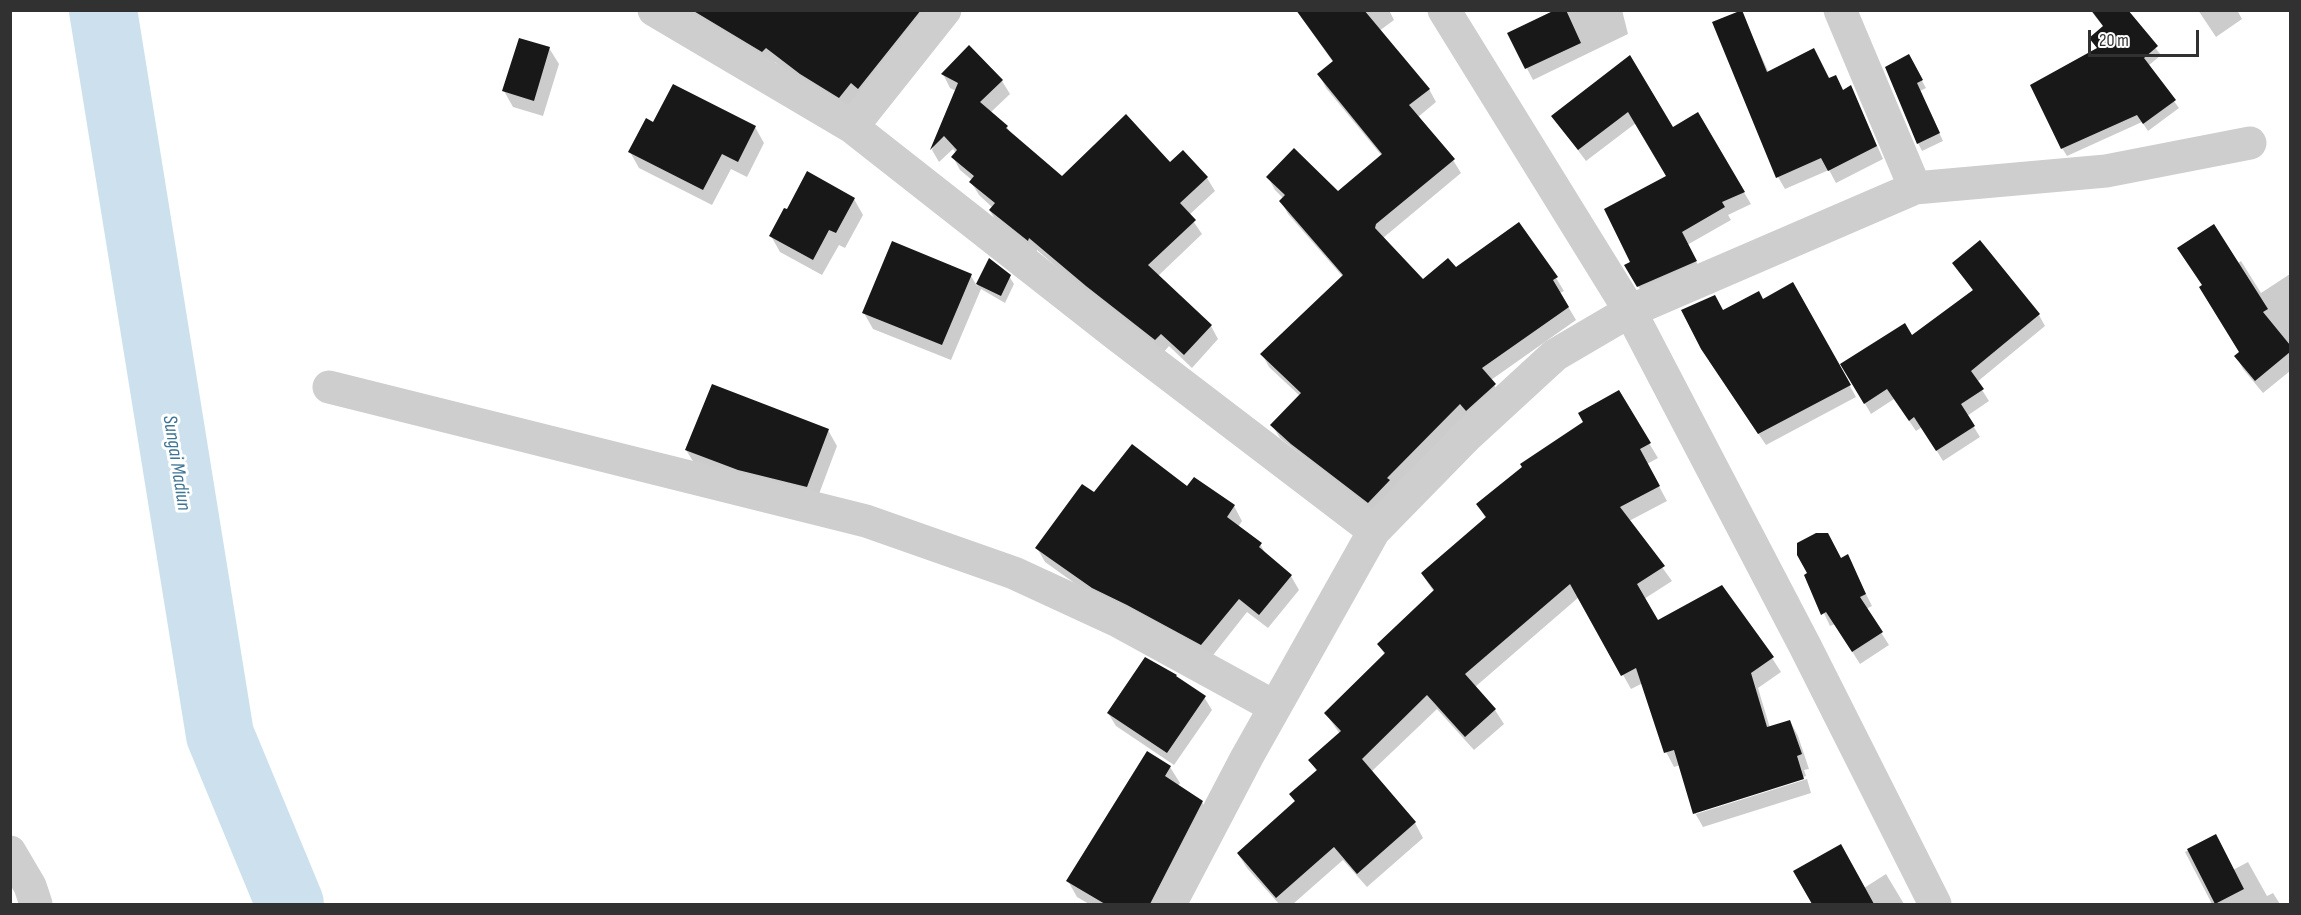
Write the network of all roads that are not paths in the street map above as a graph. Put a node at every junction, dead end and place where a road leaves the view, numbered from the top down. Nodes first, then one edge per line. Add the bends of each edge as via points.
1 (654, 10) edge
2 (945, 10) edge
3 (1444, 10) edge
4 (1840, 10) edge
5 (852, 127) junction
6 (2250, 143) dead end
7 (1915, 188) junction
8 (1630, 311) junction
9 (329, 387) dead end
10 (1374, 531) junction
11 (1275, 707) junction
12 (10, 852) edge
13 (36, 904) edge
14 (1170, 904) edge
15 (1935, 904) edge

1 - 5 street
2 - 5 street
3 - 8 street
4 - 7 street
5 - 10 street via 1117,336
6 - 7 street via 2106,171
7 - 8 street
8 - 10 street via 1556,355 1468,435
8 - 15 street
9 - 11 street via 866,520 1014,573 1118,621
10 - 11 street
11 - 14 street
12 - 13 street

